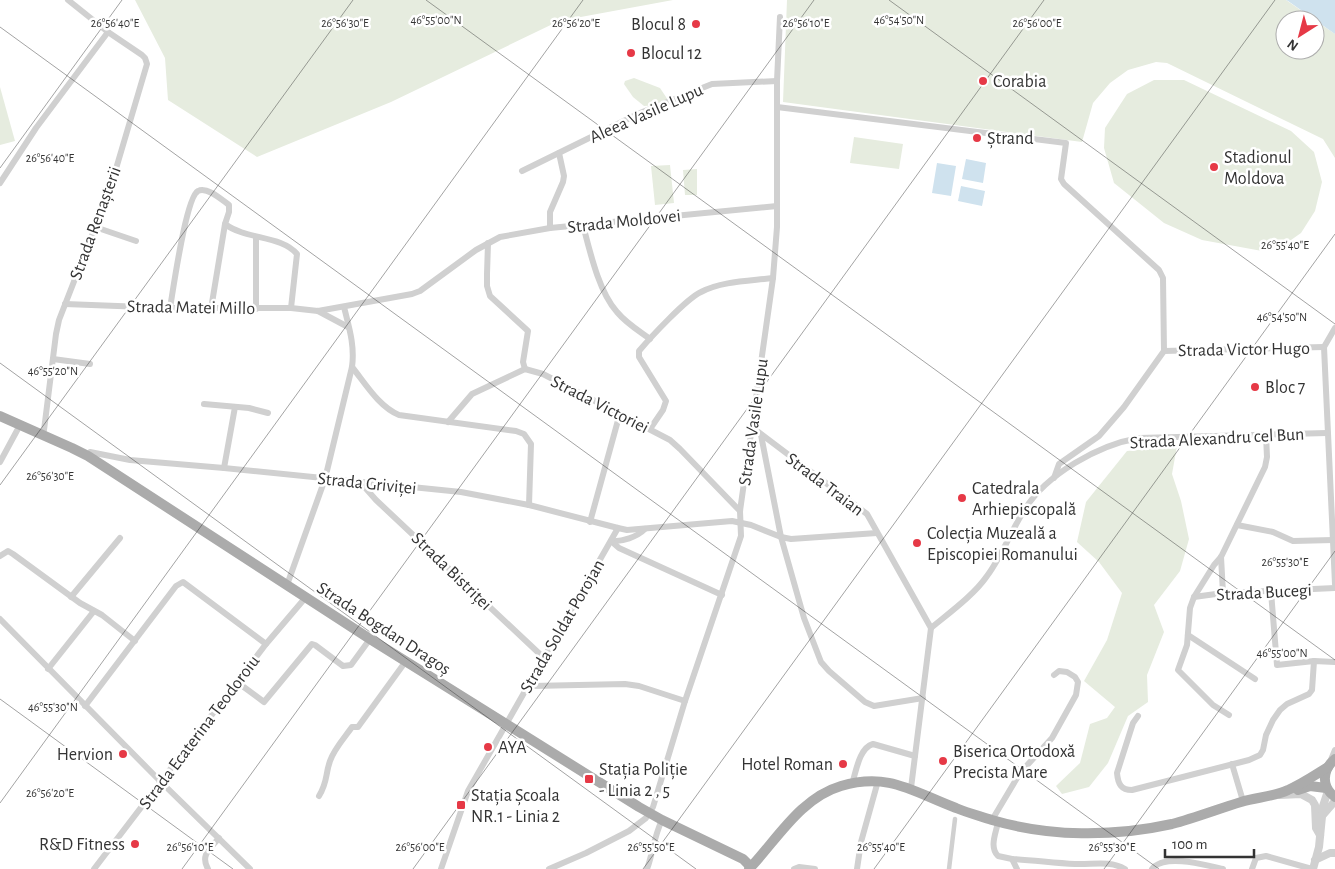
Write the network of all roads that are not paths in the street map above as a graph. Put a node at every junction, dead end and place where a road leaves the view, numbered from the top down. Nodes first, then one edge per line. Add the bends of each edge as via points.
1 (68, 0) edge
2 (780, 17) dead end
3 (108, 32) junction
4 (777, 81) junction
5 (777, 107) junction
6 (558, 153) junction
7 (522, 170) dead end
8 (0, 183) edge
9 (777, 206) junction
10 (225, 224) junction
11 (583, 226) junction
12 (95, 228) junction
13 (550, 228) junction
14 (256, 237) junction
15 (136, 241) dead end
16 (488, 243) junction
17 (476, 250) joint
18 (773, 278) junction
19 (65, 304) junction
20 (344, 307) junction
21 (170, 308) junction
22 (291, 308) junction
23 (211, 309) junction
24 (256, 309) junction
25 (318, 311) junction
26 (348, 327) junction
27 (1335, 328) edge
28 (650, 340) junction
29 (1324, 347) junction
30 (1164, 351) junction
31 (53, 358) junction
32 (90, 364) dead end
33 (352, 367) junction
34 (525, 369) junction
35 (204, 404) dead end
36 (235, 407) junction
37 (268, 413) dead end
38 (620, 413) junction
39 (0, 416) edge
40 (448, 422) junction
41 (20, 425) junction
42 (752, 428) junction
43 (650, 429) junction
44 (1327, 433) junction
45 (42, 434) junction
46 (761, 435) junction
47 (1266, 435) junction
48 (88, 456) junction
49 (0, 462) edge
50 (224, 468) junction
51 (1054, 478) junction
52 (326, 479) junction
53 (361, 483) junction
54 (529, 505) junction
55 (740, 511) junction
56 (590, 522) junction
57 (741, 522) junction
58 (1238, 525) junction
59 (618, 528) junction
60 (646, 528) junction
61 (877, 533) junction
62 (120, 538) dead end
63 (781, 538) junction
64 (1333, 540) junction
65 (611, 541) junction
66 (0, 556) edge
67 (1222, 557) junction
68 (1335, 584) edge
69 (288, 585) junction
70 (1335, 588) edge
71 (1271, 592) junction
72 (1223, 593) junction
73 (722, 595) junction
74 (72, 596) junction
75 (306, 597) junction
76 (1194, 597) junction
77 (94, 611) junction
78 (0, 619) edge
79 (931, 628) junction
80 (1188, 635) junction
81 (370, 639) junction
82 (135, 641) junction
83 (266, 644) junction
84 (544, 658) junction
85 (406, 661) junction
86 (1314, 661) junction
87 (1335, 662) edge
88 (48, 669) junction
89 (1054, 675) dead end
90 (1256, 679) dead end
91 (237, 682) junction
92 (529, 684) junction
93 (923, 698) junction
94 (685, 702) junction
95 (85, 706) junction
96 (1229, 715) dead end
97 (1138, 716) dead end
98 (506, 723) junction
99 (1335, 750) edge
100 (915, 756) junction
101 (1331, 763) edge
102 (1232, 764) junction
103 (878, 781) junction
104 (160, 782) junction
105 (852, 784) junction
106 (911, 788) junction
107 (1289, 790) junction
108 (1330, 792) edge
109 (1275, 794) junction
110 (319, 796) dead end
111 (1243, 801) junction
112 (1335, 802) edge
113 (649, 813) junction
114 (1322, 816) junction
115 (955, 819) dead end
116 (662, 820) junction
117 (995, 821) junction
118 (219, 838) junction
119 (1321, 838) junction
120 (1335, 853) edge
121 (1012, 859) junction
122 (1315, 860) junction
123 (750, 868) edge
124 (94, 869) edge
125 (208, 869) edge
126 (250, 869) edge
127 (440, 869) edge
128 (549, 869) edge
129 (646, 869) edge
130 (794, 869) edge
131 (811, 869) edge
132 (857, 869) edge
133 (950, 869) edge
134 (1017, 869) edge
135 (1125, 869) edge
136 (1152, 869) edge
137 (1224, 869) edge
138 (1252, 869) edge
139 (1312, 869) edge

1 - 3 street, Strada Renașterii
2 - 4 street, Strada Vasile Lupu
3 - 8 street via 36,128
3 - 12 street, Strada Renașterii via 142,55 147,64 110,189
4 - 5 street, Strada Vasile Lupu
4 - 6 street, Aleea Vasile Lupu via 712,84 640,113
5 - 9 street, Strada Vasile Lupu
5 - 30 street, Strada Victor Hugo via 1066,143 1064,184 1163,278
6 - 7 street, Aleea Vasile Lupu
6 - 13 street via 564,176 550,212
9 - 11 street, Strada Moldovei
9 - 18 street, Strada Vasile Lupu
10 - 14 street
10 - 21 street via 229,205 209,192 196,192 183,231
10 - 23 street
11 - 13 street, Strada Moldovei
11 - 28 street via 597,274 611,304 622,318
12 - 15 street
12 - 19 street, Strada Renașterii
13 - 16 street, Strada Moldovei via 500,237
14 - 22 street via 287,244 297,254
14 - 24 street
16 - 17 street, Strada Moldovei
16 - 34 street via 486,274 490,296 528,332 523,362
17 - 20 street, Strada Matei Millo via 420,291
18 - 28 street via 701,292
18 - 42 street, Strada Vasile Lupu
19 - 21 street, Strada Matei Millo
19 - 31 street, Strada Renașterii
20 - 25 street, Strada Matei Millo
20 - 26 street
21 - 23 street, Strada Matei Millo
22 - 24 street, Strada Matei Millo
22 - 25 street, Strada Matei Millo
23 - 24 street, Strada Matei Millo
25 - 26 street, Strada Matei Millo
26 - 33 street via 353,349
27 - 29 street
28 - 43 street via 639,351 639,357 666,401
29 - 30 street, Strada Victor Hugo
29 - 44 street
30 - 51 street, Strada Victor Hugo via 1099,436 1059,464
31 - 32 street
31 - 45 street, Strada Renașterii
33 - 40 street via 393,413
33 - 52 street
34 - 38 street, Strada Victoriei via 543,374
34 - 40 street via 472,394
35 - 36 street
36 - 37 street
36 - 50 street
38 - 43 street, Strada Victoriei
38 - 56 street
39 - 41 main road, Strada Bogdan Dragoș
40 - 54 street via 524,434 531,444
41 - 45 main road, Strada Bogdan Dragoș
41 - 49 street
42 - 46 street, Strada Traian
42 - 55 street, Strada Vasile Lupu
43 - 55 street, Strada Victoriei via 680,449
44 - 47 street, Strada Alexandru cel Bun
44 - 64 street
45 - 48 main road, Strada Bogdan Dragoș
46 - 61 street, Strada Traian via 867,514
46 - 63 street
47 - 51 street, Strada Alexandru cel Bun via 1128,440 1078,461
47 - 58 street via 1265,467
48 - 50 street, Strada Griviței via 90,452 123,460
48 - 69 main road, Strada Bogdan Dragoș
50 - 52 street, Strada Griviței
51 - 79 street, Strada Alexandru cel Bun via 1028,505 987,578
52 - 53 street, Strada Griviței
52 - 69 street
53 - 54 street, Strada Griviței via 461,492
53 - 84 street, Strada Bistriței
54 - 56 street, Strada Griviței
55 - 57 street, Strada Vasile Lupu
56 - 59 street, Strada Griviței
57 - 60 street, Strada Griviței
57 - 63 street, Strada Griviței
57 - 73 street, Strada Vasile Lupu via 741,536
58 - 64 street via 1274,532 1293,540
58 - 67 street
59 - 60 street, Strada Griviței
59 - 65 street, Strada Soldat Porojan
60 - 65 street, Strada Griviței via 618,542
61 - 63 street, Strada Griviței
61 - 79 street, Strada Traian
62 - 74 street
63 - 93 street via 804,618 821,662 865,702 874,706
64 - 68 street
65 - 73 street via 619,548
65 - 84 street, Strada Soldat Porojan
66 - 74 street via 8,551
67 - 72 street
67 - 76 street via 1214,564
69 - 75 main road, Strada Bogdan Dragoș
70 - 71 street, Strada Bucegi
71 - 72 street, Strada Bucegi
71 - 86 street via 1277,665
72 - 76 street, Strada Bucegi
73 - 94 street, Strada Vasile Lupu
74 - 77 street
75 - 81 main road, Strada Bogdan Dragoș
75 - 83 street, Strada Ecaterina Teodoroiu
76 - 80 street
77 - 82 street
77 - 88 street
78 - 88 street
79 - 93 street
80 - 90 street
80 - 96 street via 1178,670
81 - 85 main road, Strada Bogdan Dragoș
81 - 91 street via 351,665 346,666 312,644 264,702
82 - 83 street via 176,586 183,582
82 - 95 street
83 - 91 street, Strada Ecaterina Teodoroiu
84 - 92 street, Strada Soldat Porojan
85 - 98 main road, Strada Bogdan Dragoș
85 - 110 street via 358,727 352,727 333,755
86 - 87 street
86 - 102 street via 1312,690 1280,710 1266,735 1260,755
88 - 95 street
89 - 117 street via 1058,670 1075,678 1078,682 1076,695 1052,738 1020,773
91 - 104 street, Strada Ecaterina Teodoroiu
92 - 94 street via 625,684
92 - 98 street, Strada Soldat Porojan
93 - 100 street
94 - 113 street, Strada Vasile Lupu
95 - 104 street
97 - 102 street via 1118,773 1118,781 1126,790
98 - 113 main road, Strada Bogdan Dragoș
98 - 127 street, Strada Soldat Porojan via 468,791
99 - 101 street
100 - 105 street via 873,744 868,746 864,749
100 - 106 street
101 - 107 main road
101 - 108 main road via 1324,776
102 - 111 street
103 - 105 main road
103 - 106 main road
103 - 132 street
104 - 118 street
104 - 124 street, Strada Ecaterina Teodoroiu
105 - 123 main road via 839,786 813,800
106 - 117 main road
107 - 108 main road via 1310,786
107 - 109 main road
108 - 114 street
109 - 111 main road
109 - 119 street via 1301,794 1312,800 1316,828
111 - 117 main road via 1173,823 1122,832 1059,832
112 - 114 street
113 - 116 main road, Strada Bogdan Dragoș
113 - 128 street via 629,831
114 - 119 street
115 - 133 street
116 - 123 main road, Strada Bogdan Dragoș via 743,859
116 - 129 street
117 - 121 street via 994,850 998,856
118 - 125 street via 204,857
118 - 126 street
119 - 122 street
120 - 122 street
121 - 134 street
121 - 135 street via 1104,863
122 - 139 street
130 - 131 street
136 - 137 street via 1164,862 1188,862
138 - 139 street via 1256,858 1266,856

